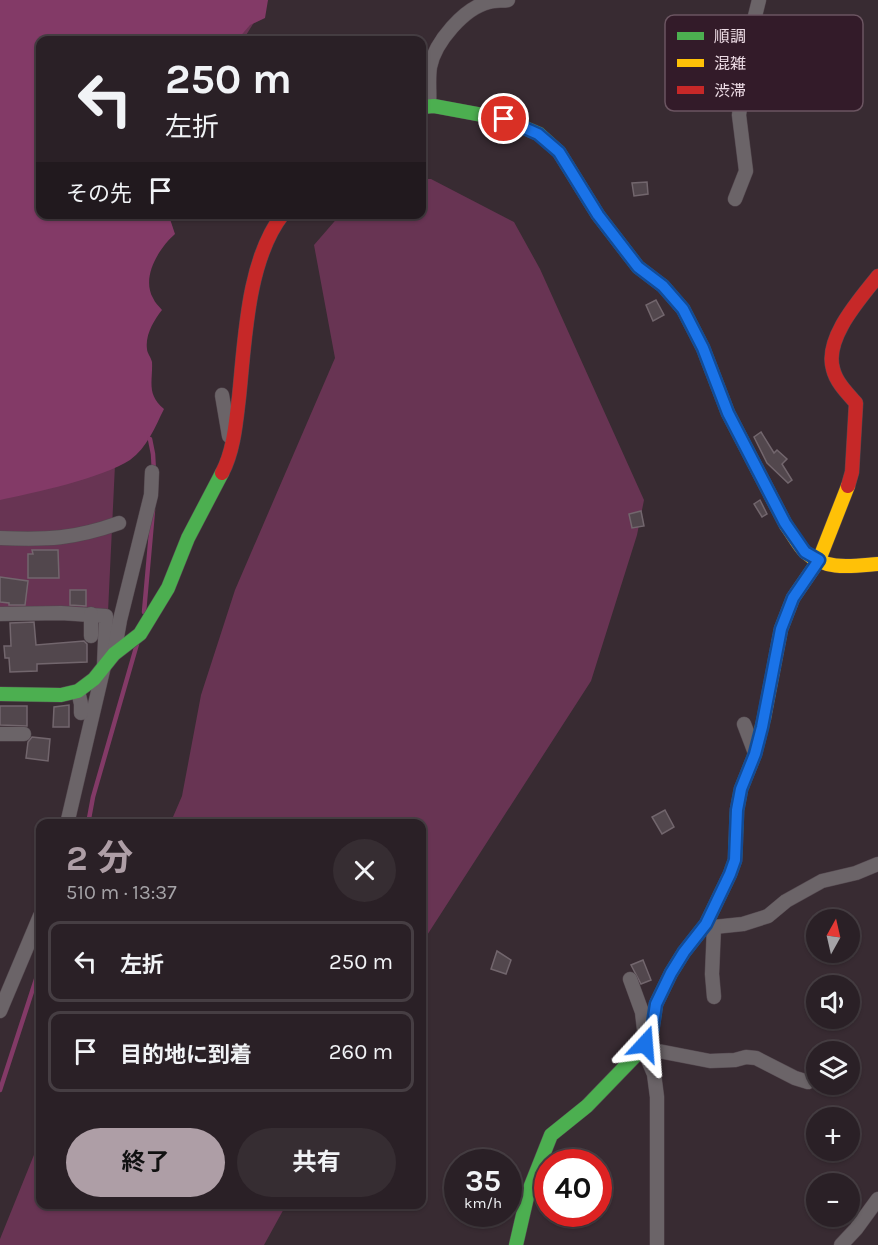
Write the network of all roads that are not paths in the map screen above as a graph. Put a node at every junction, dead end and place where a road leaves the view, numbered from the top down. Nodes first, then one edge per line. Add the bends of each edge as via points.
1 (508, 0) edge
2 (759, 0) edge
3 (755, 15) edge
4 (426, 98) edge
5 (426, 106) edge
6 (740, 111) edge
7 (735, 199) dead end
8 (279, 219) edge
9 (878, 276) edge
10 (222, 395) dead end
11 (230, 445) junction
12 (152, 472) dead end
13 (119, 523) dead end
14 (0, 538) edge
15 (819, 560) junction
16 (878, 564) edge
17 (0, 614) edge
18 (91, 614) junction
19 (91, 636) dead end
20 (114, 654) junction
21 (104, 666) junction
22 (78, 691) junction
23 (0, 694) edge
24 (81, 713) dead end
25 (744, 724) dead end
26 (0, 734) edge
27 (24, 734) dead end
28 (755, 754) junction
29 (68, 819) edge
30 (878, 864) edge
31 (36, 926) edge
32 (710, 926) junction
33 (630, 980) dead end
34 (714, 997) dead end
35 (0, 1011) edge
36 (644, 1046) junction
37 (806, 1081) edge
38 (878, 1200) edge
39 (516, 1245) edge
40 (657, 1245) edge
41 (841, 1245) edge

1 - 4 street via 488,2 454,24 430,66
2 - 3 street
5 - 15 street via 504,119 538,134 559,152 598,215 638,267 663,286 683,309 728,413 785,523 805,552
6 - 7 street via 746,171
8 - 11 street via 260,261 249,302
9 - 15 street via 832,346 831,366 856,403 856,420 850,480
10 - 11 street
11 - 20 street via 225,465 168,588 140,634
12 - 20 street via 151,495
13 - 14 street via 70,537
15 - 16 street via 846,568
15 - 28 street via 793,598 781,629
17 - 18 street
18 - 19 street
18 - 21 street via 106,616
20 - 21 street
21 - 22 street
21 - 29 street
22 - 23 street via 62,695
22 - 24 street
25 - 28 street
26 - 27 street
28 - 32 street via 737,810 735,860
30 - 32 street via 822,881 768,916 743,924
31 - 35 street
32 - 34 street
32 - 36 street via 684,952 671,973 656,1004 652,1031
33 - 36 street via 642,1012
36 - 37 street via 710,1061 756,1058
36 - 39 street via 587,1106 551,1135 528,1194
36 - 40 street via 657,1097
38 - 41 street

